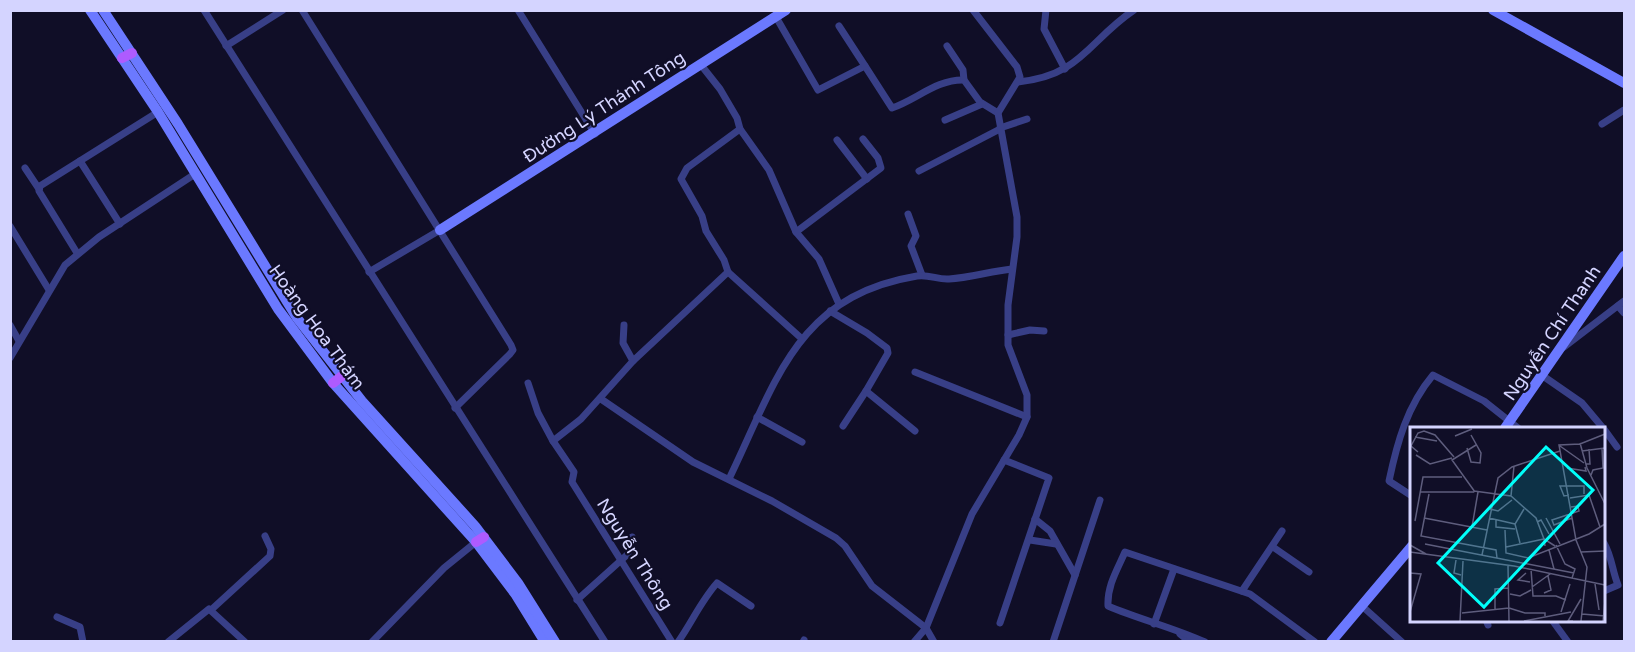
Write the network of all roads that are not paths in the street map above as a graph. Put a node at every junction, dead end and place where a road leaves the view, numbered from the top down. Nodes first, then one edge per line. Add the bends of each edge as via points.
1 (90, 10) edge
2 (103, 10) edge
3 (204, 10) edge
4 (283, 10) edge
5 (302, 10) edge
6 (518, 10) edge
7 (974, 10) edge
8 (1046, 10) edge
9 (1134, 10) edge
10 (1493, 10) edge
11 (781, 14) edge
12 (839, 27) dead end
13 (226, 46) junction
14 (947, 46) dead end
15 (127, 55) junction
16 (701, 64) junction
17 (865, 66) junction
18 (1065, 69) junction
19 (964, 80) junction
20 (1018, 82) junction
21 (1624, 83) edge
22 (982, 104) junction
23 (1624, 110) edge
24 (158, 112) junction
25 (998, 112) junction
26 (1028, 119) dead end
27 (945, 120) dead end
28 (1602, 124) dead end
29 (1000, 128) junction
30 (740, 129) junction
31 (594, 134) junction
32 (863, 138) dead end
33 (837, 140) dead end
34 (80, 161) junction
35 (25, 168) dead end
36 (919, 171) dead end
37 (195, 174) junction
38 (867, 179) junction
39 (39, 189) junction
40 (908, 214) dead end
41 (120, 224) junction
42 (10, 226) edge
43 (441, 230) junction
44 (796, 232) junction
45 (77, 253) junction
46 (1624, 256) edge
47 (1012, 269) junction
48 (369, 272) junction
49 (728, 272) junction
50 (922, 275) junction
51 (49, 290) junction
52 (839, 304) junction
53 (1621, 304) edge
54 (830, 311) junction
55 (1624, 313) edge
56 (10, 325) edge
57 (624, 325) dead end
58 (1044, 331) dead end
59 (1008, 335) junction
60 (801, 338) junction
61 (19, 340) junction
62 (1562, 349) junction
63 (10, 358) edge
64 (633, 361) junction
65 (915, 372) dead end
66 (1543, 376) junction
67 (338, 380) junction
68 (528, 383) dead end
69 (866, 391) junction
70 (601, 399) junction
71 (455, 408) junction
72 (757, 417) junction
73 (1027, 417) junction
74 (843, 426) dead end
75 (1511, 426) edge
76 (1601, 427) edge
77 (915, 431) dead end
78 (1605, 432) edge
79 (553, 441) junction
80 (802, 442) dead end
81 (1617, 447) dead end
82 (1004, 460) junction
83 (729, 479) junction
84 (1410, 495) edge
85 (1100, 500) dead end
86 (1035, 519) junction
87 (1282, 531) dead end
88 (265, 536) dead end
89 (632, 537) dead end
90 (480, 539) junction
91 (1030, 540) junction
92 (1056, 544) junction
93 (1605, 545) edge
94 (1273, 547) junction
95 (1410, 548) edge
96 (621, 561) junction
97 (1174, 569) junction
98 (1309, 572) dead end
99 (1075, 575) junction
100 (1242, 591) junction
101 (1605, 591) edge
102 (577, 600) junction
103 (751, 606) dead end
104 (1362, 606) junction
105 (211, 610) junction
106 (57, 617) dead end
107 (1553, 622) edge
108 (1000, 624) dead end
109 (1154, 624) junction
110 (1170, 627) junction
111 (926, 628) junction
112 (83, 642) edge
113 (168, 642) edge
114 (245, 642) edge
115 (372, 642) edge
116 (545, 642) edge
117 (555, 642) edge
118 (605, 642) edge
119 (672, 642) edge
120 (678, 642) edge
121 (914, 642) edge
122 (934, 642) edge
123 (1053, 642) edge
124 (1190, 642) edge
125 (1205, 642) edge
126 (1315, 642) edge
127 (1331, 642) edge
128 (1402, 642) edge
129 (1568, 642) edge

1 - 15 main road, Hoàng Hoa Thám
2 - 15 main road, Hoàng Hoa Thám
3 - 13 street
4 - 13 street
5 - 43 street
6 - 31 street
7 - 20 street via 1017,67
8 - 18 street via 1044,29
9 - 18 street
10 - 21 main road
11 - 16 main road, Đường Lý Thánh Tông
11 - 17 street via 818,90
12 - 17 street
13 - 48 street
14 - 19 street via 963,70
15 - 24 main road, Hoàng Hoa Thám
15 - 67 main road, Hoàng Hoa Thám
16 - 30 street via 720,89
16 - 31 main road, Đường Lý Thánh Tông
17 - 19 street via 892,108 930,89
18 - 20 street
19 - 22 street
20 - 25 street
22 - 25 street
22 - 27 street
23 - 28 street
24 - 34 street
24 - 37 main road, Hoàng Hoa Thám
25 - 29 street
26 - 29 street
29 - 36 street
29 - 47 street via 1017,217
30 - 44 street via 769,170
30 - 49 street via 687,168 681,179
31 - 43 main road, Đường Lý Thánh Tông
32 - 38 street via 882,165
33 - 38 street
34 - 39 street
34 - 41 street
35 - 39 street
37 - 41 street
37 - 67 main road, Hoàng Hoa Thám via 278,309
38 - 44 street
39 - 45 street
40 - 50 street via 916,236 911,246
41 - 45 street
42 - 51 street
43 - 48 street
43 - 71 street via 513,350
44 - 52 street via 819,259
45 - 51 street
46 - 62 main road, Nguyễn Chí Thanh
47 - 50 street via 946,280
47 - 59 street
48 - 71 street
49 - 60 street
49 - 64 street
50 - 52 street via 875,286
51 - 61 street
52 - 54 street
53 - 55 street
53 - 62 street
54 - 60 street
54 - 69 street via 887,348
56 - 61 street
57 - 64 street via 623,343
58 - 59 street
59 - 73 street via 1008,345 1027,395
60 - 72 street via 779,369
61 - 63 street
62 - 66 main road, Nguyễn Chí Thanh
64 - 70 street
65 - 73 street
66 - 75 main road, Nguyễn Chí Thanh
66 - 76 street via 1582,403
67 - 90 main road, Hoàng Hoa Thám
68 - 79 street, Nguyễn Thông
69 - 74 street
69 - 77 street
70 - 79 street
70 - 83 street via 693,462
71 - 102 street
72 - 80 street
72 - 83 street
73 - 82 street
75 - 84 street via 1468,391 1432,375 1416,398 1398,440 1389,481
78 - 81 street
79 - 96 street, Nguyễn Thông via 574,472 572,482
82 - 86 street via 1049,478
82 - 111 street via 972,514
83 - 111 street via 836,538 872,586
85 - 99 street
86 - 91 street
86 - 92 street via 1045,524
87 - 94 street
88 - 105 street via 270,556
89 - 96 street via 630,550
90 - 115 street via 444,568
90 - 116 main road, Hoàng Hoa Thám
90 - 117 main road, Hoàng Hoa Thám
91 - 92 street
91 - 108 street
92 - 99 street
93 - 101 street via 1618,585
94 - 98 street
94 - 100 street
95 - 104 main road
96 - 102 street
96 - 119 street, Nguyễn Thông
97 - 100 street
97 - 109 street
97 - 109 street via 1125,552 1111,583 1108,606
99 - 123 street
100 - 126 street
102 - 118 street
103 - 120 street via 717,583
104 - 127 main road
104 - 128 street
105 - 113 street
105 - 114 street
106 - 112 street via 80,627
107 - 129 street
109 - 110 street
110 - 124 street
110 - 125 street
111 - 121 street
111 - 122 street

